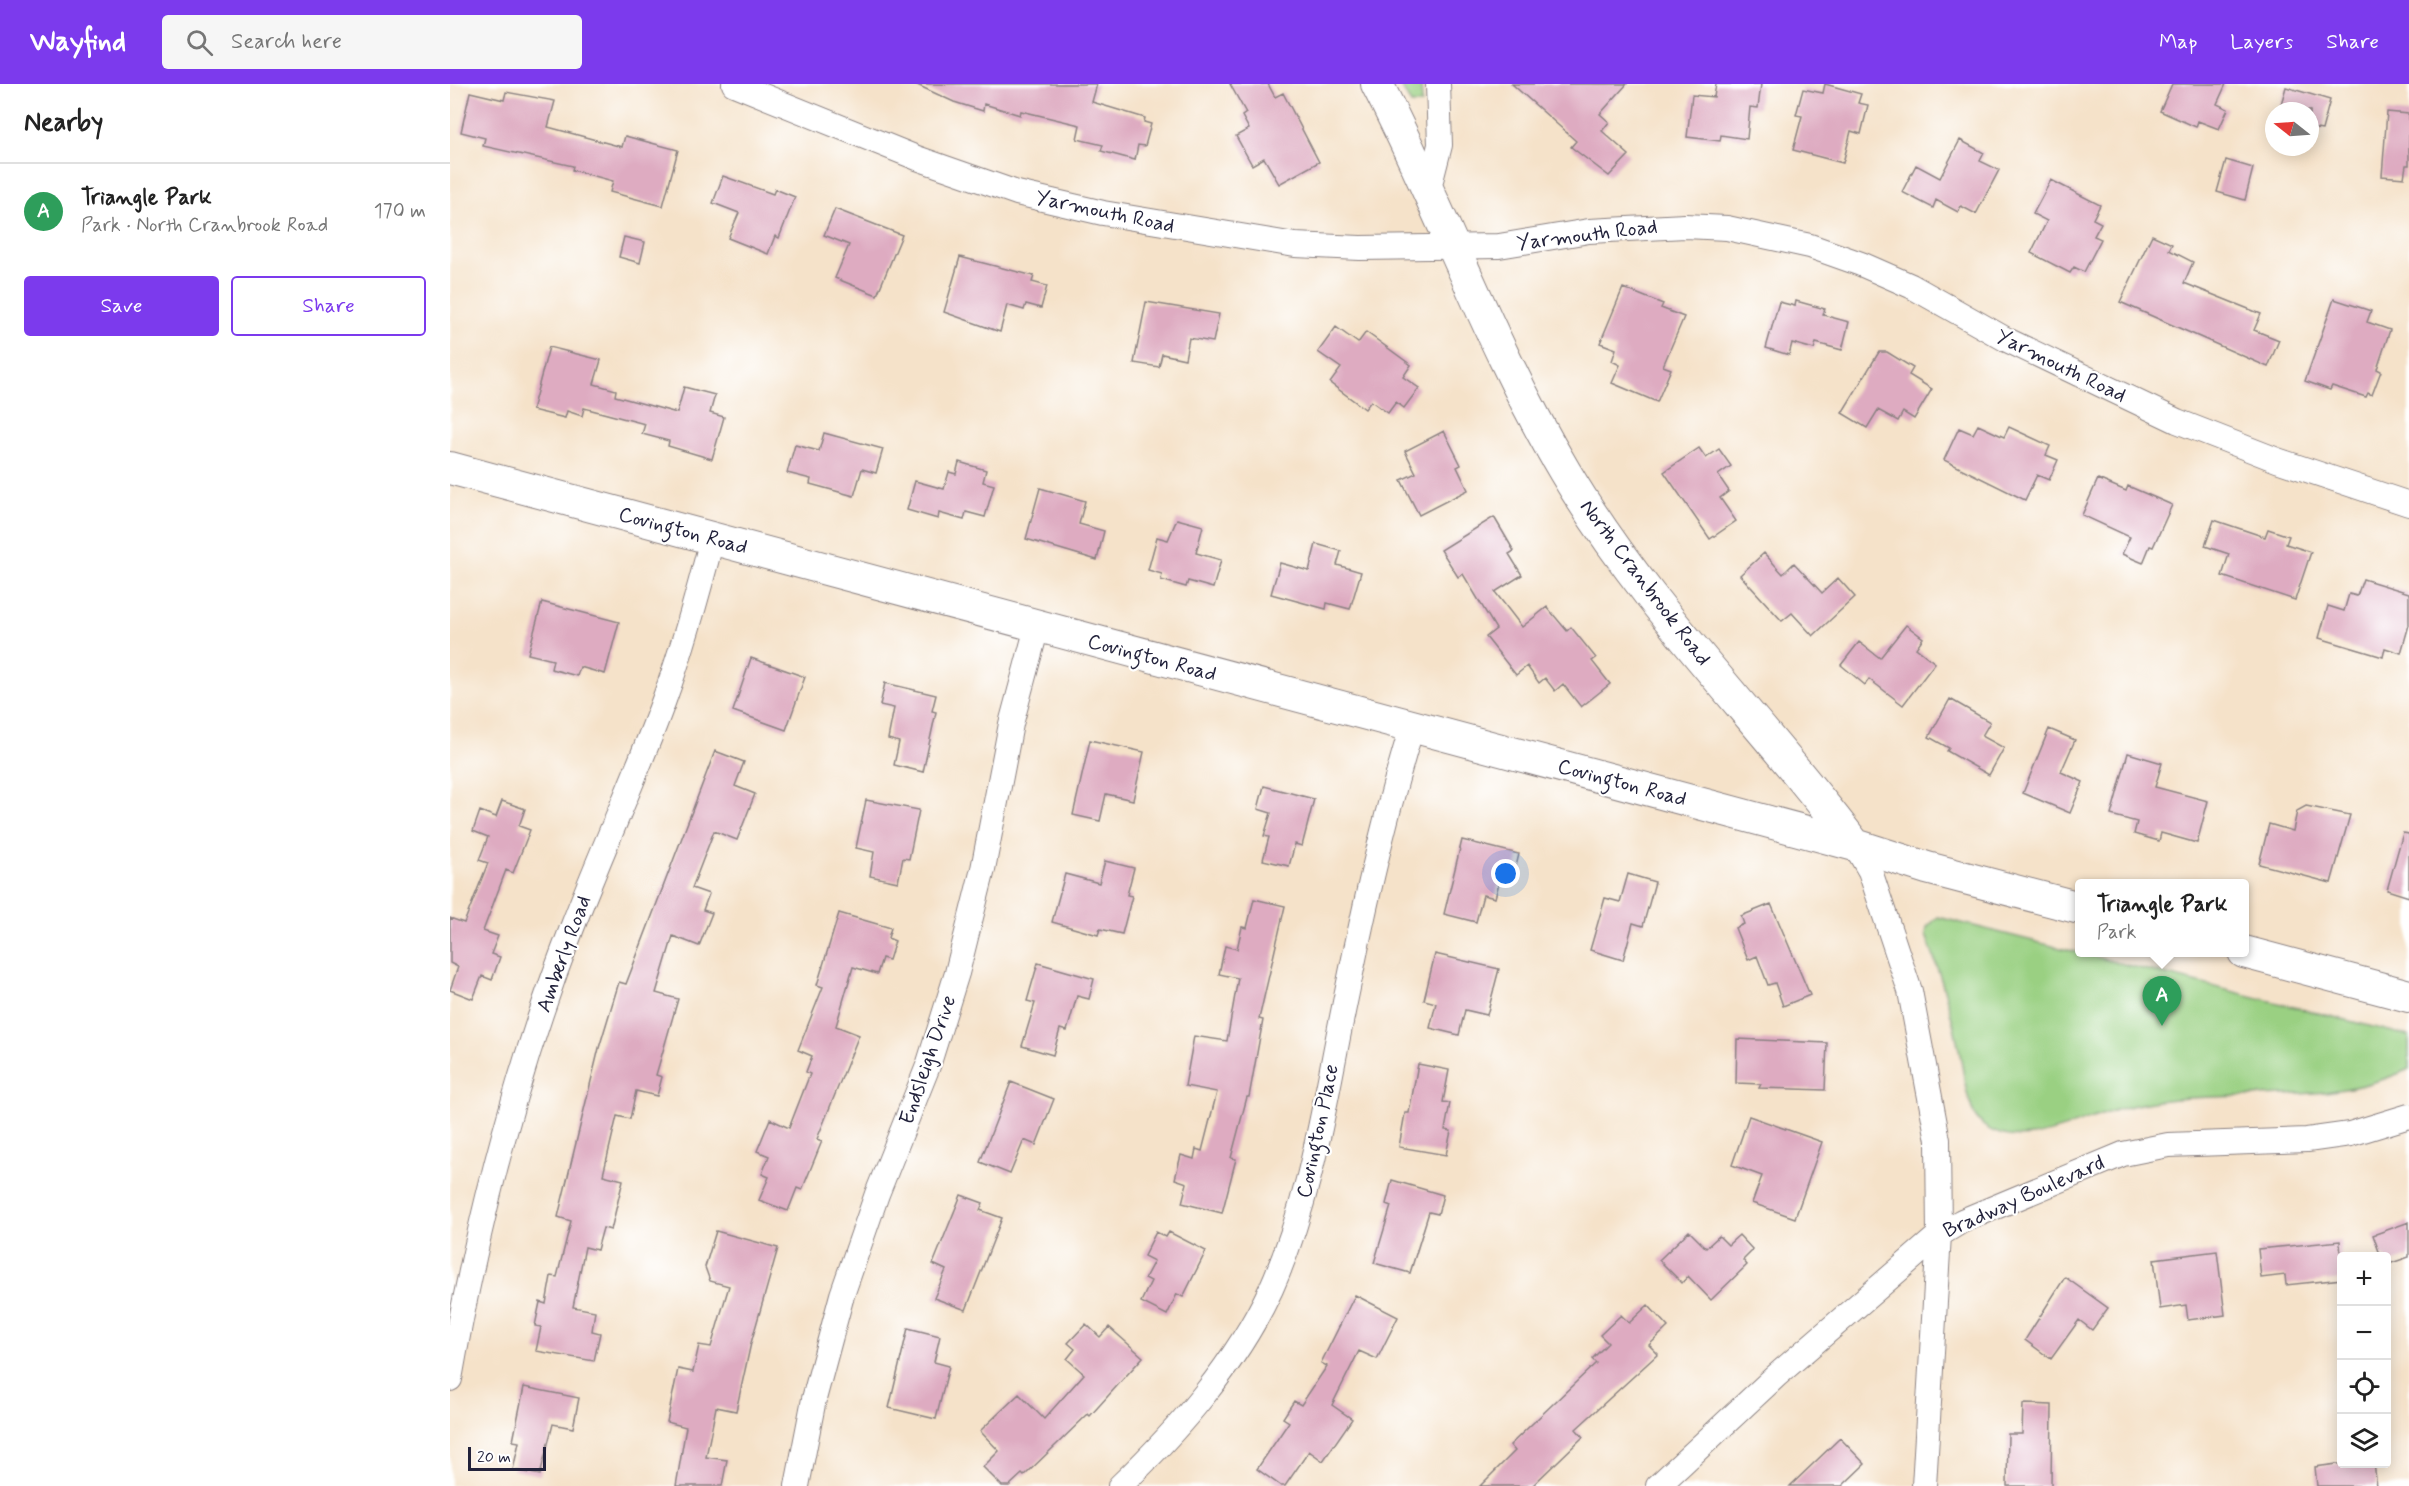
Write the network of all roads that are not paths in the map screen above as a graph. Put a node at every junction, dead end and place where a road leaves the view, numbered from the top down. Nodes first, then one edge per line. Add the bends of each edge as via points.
1 (735, 84) edge
2 (1377, 84) edge
3 (1438, 84) edge
4 (1429, 188) junction
5 (1454, 247) junction
6 (450, 468) edge
7 (2409, 504) edge
8 (712, 539) junction
9 (1037, 627) junction
10 (1412, 727) junction
11 (1855, 845) junction
12 (2075, 907) edge
13 (2249, 953) edge
14 (2409, 996) edge
15 (2409, 1116) edge
16 (1939, 1234) junction
17 (450, 1379) edge
18 (797, 1486) edge
19 (1120, 1486) edge
20 (1658, 1486) edge
21 (1924, 1486) edge

1 - 5 street, Yarmouth Road via 917,158 1017,193 1103,213 1294,245
2 - 4 street, North Cranbrook Road
3 - 4 street via 1440,145
4 - 5 street, North Cranbrook Road
5 - 7 street, Yarmouth Road via 1499,246 1589,231 1685,226 1727,228 1810,246 1911,286 2007,340 2176,421
5 - 11 street, North Cranbrook Road via 1513,380 1604,535 1687,643 1807,781
6 - 8 street, Covington Road
8 - 9 street, Covington Road
8 - 17 street, Amberly Road via 664,701 572,928 514,1098 474,1249
9 - 10 street, Covington Road
9 - 18 street, Endsleigh Drive via 1011,724 983,869 957,973 928,1066 848,1275 817,1389
10 - 11 street, Covington Road
10 - 19 street, Covington Place via 1365,908 1320,1134 1300,1213 1270,1289 1244,1340 1185,1418
11 - 12 street
11 - 16 street via 1870,871 1910,991 1938,1140
13 - 14 street
15 - 16 street, Bradway Boulevard via 2350,1134 2307,1140 2201,1142 2123,1154 2005,1202
16 - 20 street, Bradway Boulevard via 1776,1376
16 - 21 street

